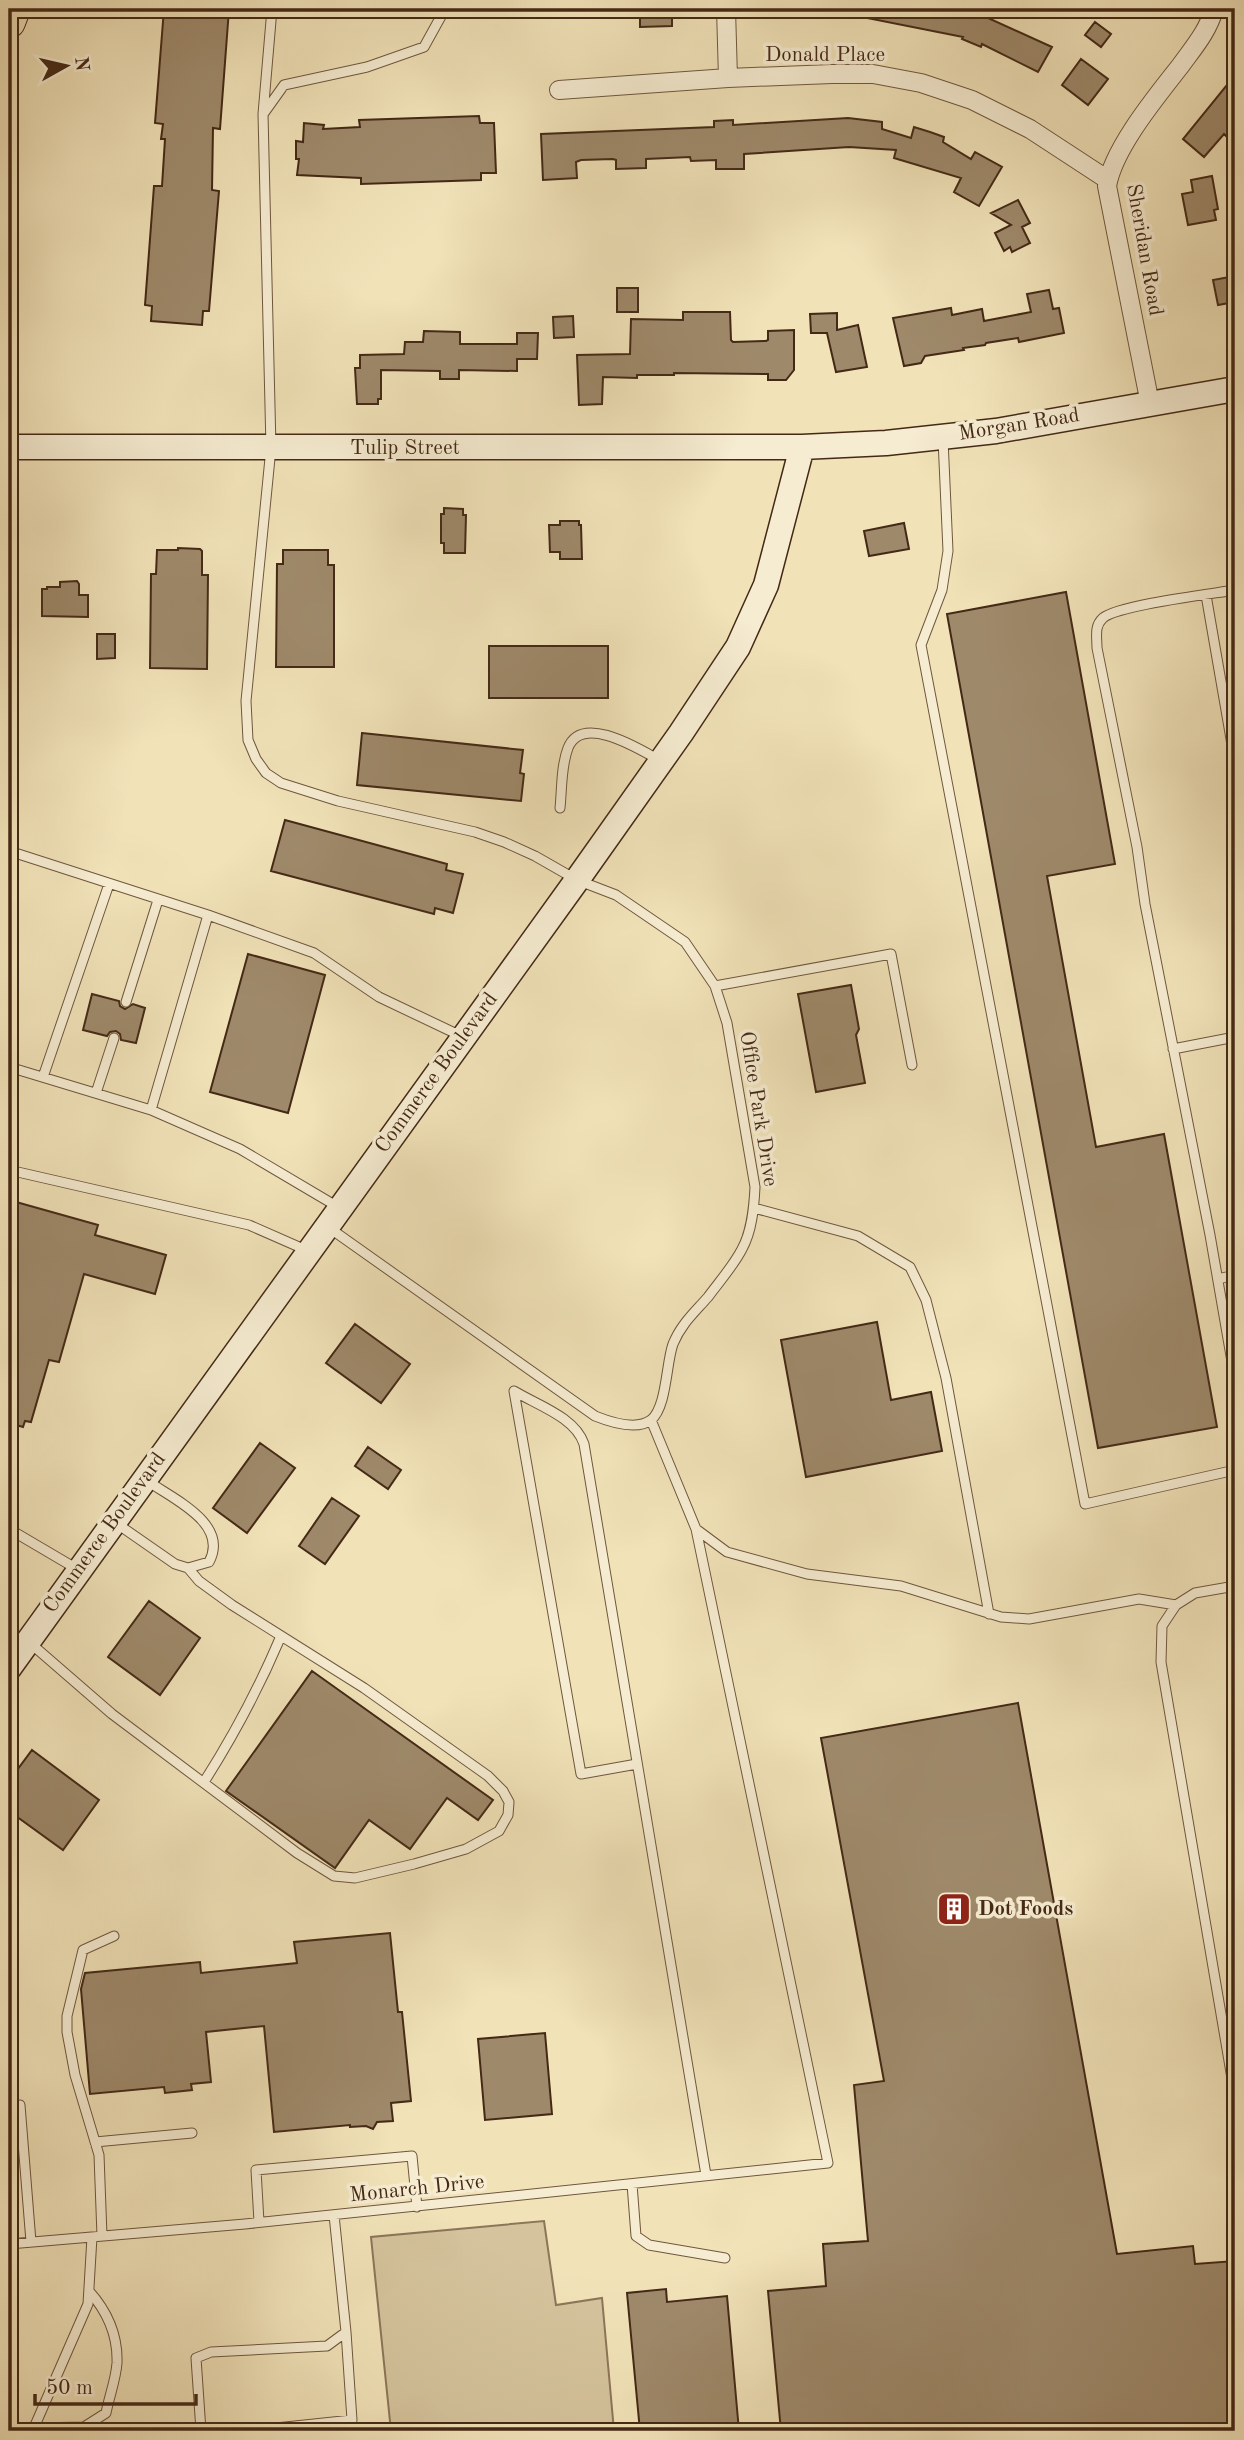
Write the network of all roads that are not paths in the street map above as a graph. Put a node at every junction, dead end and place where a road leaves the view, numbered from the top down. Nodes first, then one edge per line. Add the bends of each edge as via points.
1 (14, 9) edge
2 (272, 9) edge
3 (445, 9) edge
4 (726, 9) edge
5 (1214, 9) edge
6 (9, 22) edge
7 (728, 78) junction
8 (559, 90) dead end
9 (263, 114) junction
10 (1108, 180) junction
11 (1235, 389) edge
12 (1150, 404) junction
13 (943, 437) junction
14 (9, 447) edge
15 (271, 447) junction
16 (802, 447) junction
17 (1235, 590) edge
18 (1206, 594) junction
19 (661, 761) junction
20 (1235, 762) edge
21 (559, 808) dead end
22 (9, 851) edge
23 (577, 880) junction
24 (109, 884) junction
25 (159, 900) junction
26 (208, 915) junction
27 (715, 986) junction
28 (126, 1002) dead end
29 (463, 1037) junction
30 (1235, 1037) edge
31 (114, 1038) dead end
32 (1173, 1049) junction
33 (912, 1065) dead end
34 (9, 1067) edge
35 (43, 1077) junction
36 (1235, 1090) edge
37 (96, 1093) junction
38 (1235, 1105) edge
39 (151, 1110) junction
40 (9, 1170) edge
41 (754, 1208) junction
42 (333, 1217) junction
43 (308, 1251) junction
44 (1235, 1275) edge
45 (1218, 1279) junction
46 (1235, 1379) edge
47 (651, 1420) junction
48 (1235, 1470) edge
49 (144, 1479) junction
50 (114, 1521) junction
51 (9, 1529) edge
52 (696, 1529) junction
53 (188, 1568) junction
54 (78, 1570) junction
55 (1235, 1586) edge
56 (1176, 1605) junction
57 (989, 1614) junction
58 (281, 1636) junction
59 (28, 1641) junction
60 (9, 1668) edge
61 (637, 1764) junction
62 (204, 1782) junction
63 (114, 1936) dead end
64 (1235, 2096) edge
65 (20, 2105) dead end
66 (192, 2133) dead end
67 (95, 2142) junction
68 (706, 2175) junction
69 (632, 2184) junction
70 (417, 2207) junction
71 (334, 2215) junction
72 (259, 2222) junction
73 (97, 2236) junction
74 (31, 2242) junction
75 (9, 2244) edge
76 (725, 2258) dead end
77 (89, 2291) junction
78 (346, 2332) junction
79 (33, 2430) edge
80 (201, 2431) edge
81 (246, 2431) edge

1 - 6 highway
2 - 9 lane, Office Park Drive
3 - 9 lane via 424,47 367,67 284,85
4 - 7 street
5 - 10 street, Sheridan Road via 1204,34 1119,152
7 - 8 street, Donald Place
7 - 10 street, Donald Place via 873,75 921,83 972,100 1030,129
9 - 15 lane, Office Park Drive
10 - 12 street, Sheridan Road
11 - 12 street, Morgan Road
12 - 13 street, Morgan Road
13 - 16 street, Morgan Road
13 - 48 lane via 948,551 942,590 921,645 1085,1504
14 - 15 street, Tulip Street
15 - 16 street, Tulip Street
15 - 23 lane, Office Park Drive via 246,701 248,740 256,758 281,783 475,832 535,856
16 - 19 street, Commerce Boulevard via 766,585 738,647
17 - 18 lane
18 - 20 lane
18 - 32 lane via 1133,607 1104,617 1096,628
19 - 21 lane via 615,738 595,733 578,736 567,751
19 - 23 street, Commerce Boulevard
22 - 24 lane
23 - 27 lane, Office Park Drive via 615,895 685,942
23 - 29 street, Commerce Boulevard
24 - 25 lane
24 - 35 lane
25 - 26 lane
25 - 28 lane
26 - 29 lane via 314,953 379,997
26 - 39 lane
27 - 33 lane via 891,954
27 - 41 lane, Office Park Drive via 727,1023 755,1187
29 - 42 street, Commerce Boulevard
30 - 32 lane
31 - 37 lane
32 - 45 lane
34 - 35 lane
35 - 37 lane
36 - 38 lane
37 - 39 lane
39 - 42 lane via 240,1149
40 - 43 lane via 249,1225
41 - 47 lane, Office Park Drive via 743,1248 685,1321 673,1344 661,1405
41 - 57 lane via 858,1236 910,1267 926,1300 946,1378
42 - 43 street, Commerce Boulevard
42 - 47 lane via 595,1416 617,1425
43 - 49 street, Commerce Boulevard
44 - 45 lane
45 - 46 lane
47 - 52 lane
49 - 50 street, Commerce Boulevard
49 - 53 lane via 204,1522 211,1532 215,1552 209,1562
50 - 53 lane via 175,1564
50 - 54 street, Commerce Boulevard
51 - 54 lane
52 - 57 lane via 727,1552 807,1574 901,1586
52 - 68 lane, Monarch Drive via 828,2163
53 - 58 lane via 199,1581
54 - 59 street, Commerce Boulevard
55 - 56 lane via 1195,1593
56 - 57 lane via 1139,1599 1029,1619
56 - 64 lane via 1162,1626 1161,1662
58 - 62 lane via 234,1735
58 - 62 lane via 488,1776 509,1802 508,1815 499,1831 466,1849 355,1878 334,1876
59 - 60 street, Commerce Boulevard
59 - 62 lane via 112,1714
61 - 61 lane via 584,1444 569,1423 514,1391 581,1774
61 - 68 lane
63 - 67 lane via 83,1950 67,2016 75,2075
65 - 74 lane
66 - 67 lane
67 - 73 lane via 99,2155
68 - 69 lane, Monarch Drive
69 - 70 lane, Monarch Drive
69 - 76 lane via 636,2236 649,2245
70 - 71 lane, Monarch Drive
70 - 72 lane via 412,2156 256,2170
71 - 72 lane, Monarch Drive
71 - 78 lane
72 - 73 lane, Monarch Drive
73 - 74 lane, Monarch Drive
73 - 77 lane
74 - 75 lane, Monarch Drive
77 - 79 lane via 88,2304
77 - 79 lane via 111,2324 117,2362 106,2413 84,2427
78 - 80 lane via 327,2346 211,2352 196,2358
78 - 81 lane via 352,2420

